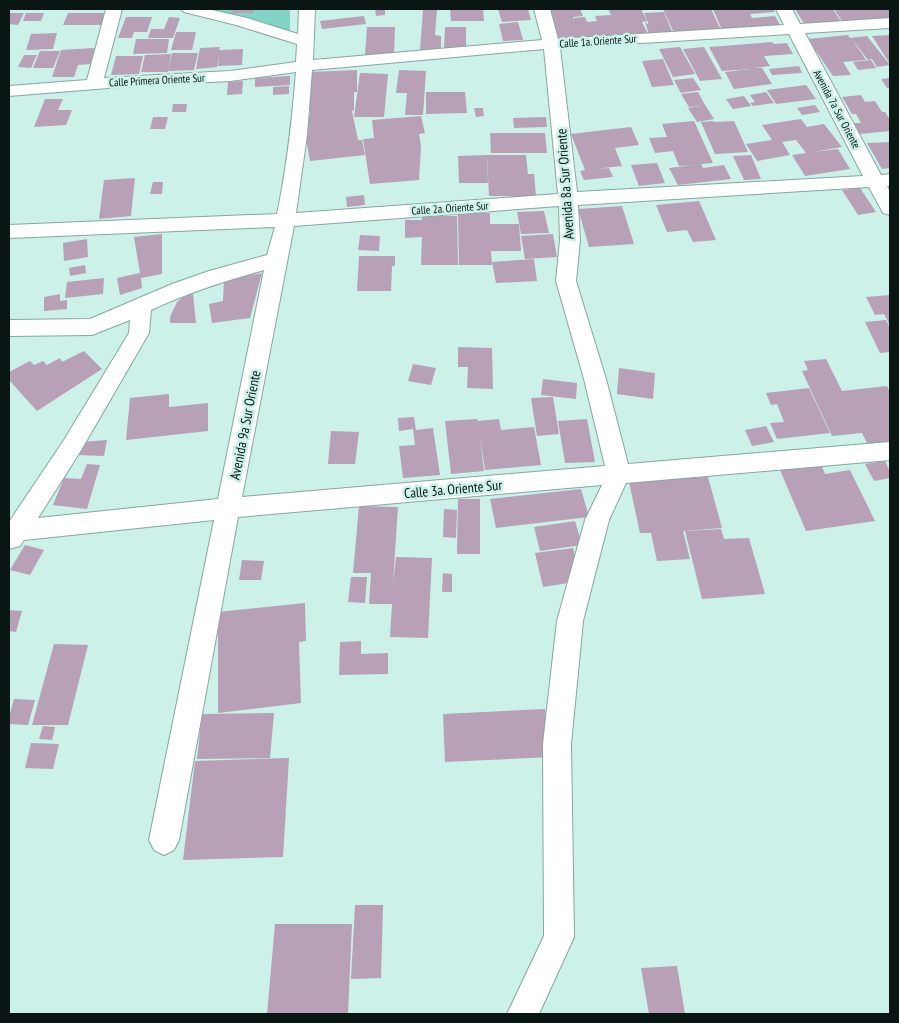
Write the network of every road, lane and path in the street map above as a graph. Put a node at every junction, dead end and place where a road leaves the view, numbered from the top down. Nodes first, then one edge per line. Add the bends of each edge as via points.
1 (114, 9) edge
2 (189, 9) edge
3 (307, 9) edge
4 (542, 9) edge
5 (784, 9) edge
6 (890, 24) edge
7 (794, 28) junction
8 (306, 42) junction
9 (551, 44) junction
10 (306, 66) junction
11 (94, 84) junction
12 (9, 91) edge
13 (883, 180) edge
14 (568, 198) junction
15 (890, 208) edge
16 (287, 220) junction
17 (9, 231) edge
18 (276, 260) junction
19 (141, 306) junction
20 (9, 328) edge
21 (890, 451) edge
22 (619, 474) junction
23 (230, 508) junction
24 (13, 536) edge
25 (164, 840) dead end
26 (523, 1014) edge

1 - 11 street
2 - 8 street via 241,21
3 - 8 street, Avenida 9a Sur Oriente
4 - 9 street, Avenida 8a Sur Oriente
5 - 7 street, Avenida 7a Sur Oriente
6 - 7 street, Calle 1a. Oriente Sur
7 - 9 street, Calle 1a. Oriente Sur
7 - 13 street, Avenida 7a Sur Oriente
8 - 10 street, Avenida 9a Sur Oriente
9 - 10 street, Calle 1a. Oriente Sur
9 - 14 street, Avenida 8a Sur Oriente
10 - 11 street, Calle Primera Oriente Sur via 230,76
10 - 16 street, Avenida 9a Sur Oriente
11 - 12 street, Calle Primera Oriente Sur
13 - 14 street, Calle 2a. Oriente Sur
13 - 15 street, Avenida 7a Sur Oriente
14 - 16 street, Calle 2a. Oriente Sur
14 - 22 street, Avenida 8a Sur Oriente via 570,240 566,281
16 - 17 street, Calle 2a. Oriente Sur
16 - 18 street, Avenida 9a Sur Oriente
18 - 19 street via 216,276
18 - 23 street, Avenida 9a Sur Oriente
19 - 20 street via 92,327
19 - 24 street via 139,333 72,446
21 - 22 street, Calle 3a. Oriente Sur
22 - 23 street, Calle 3a. Oriente Sur
22 - 26 street via 597,520 570,621 557,744 559,937
23 - 24 street, Calle 3a. Oriente Sur
23 - 25 street, Avenida 9a Sur Oriente

